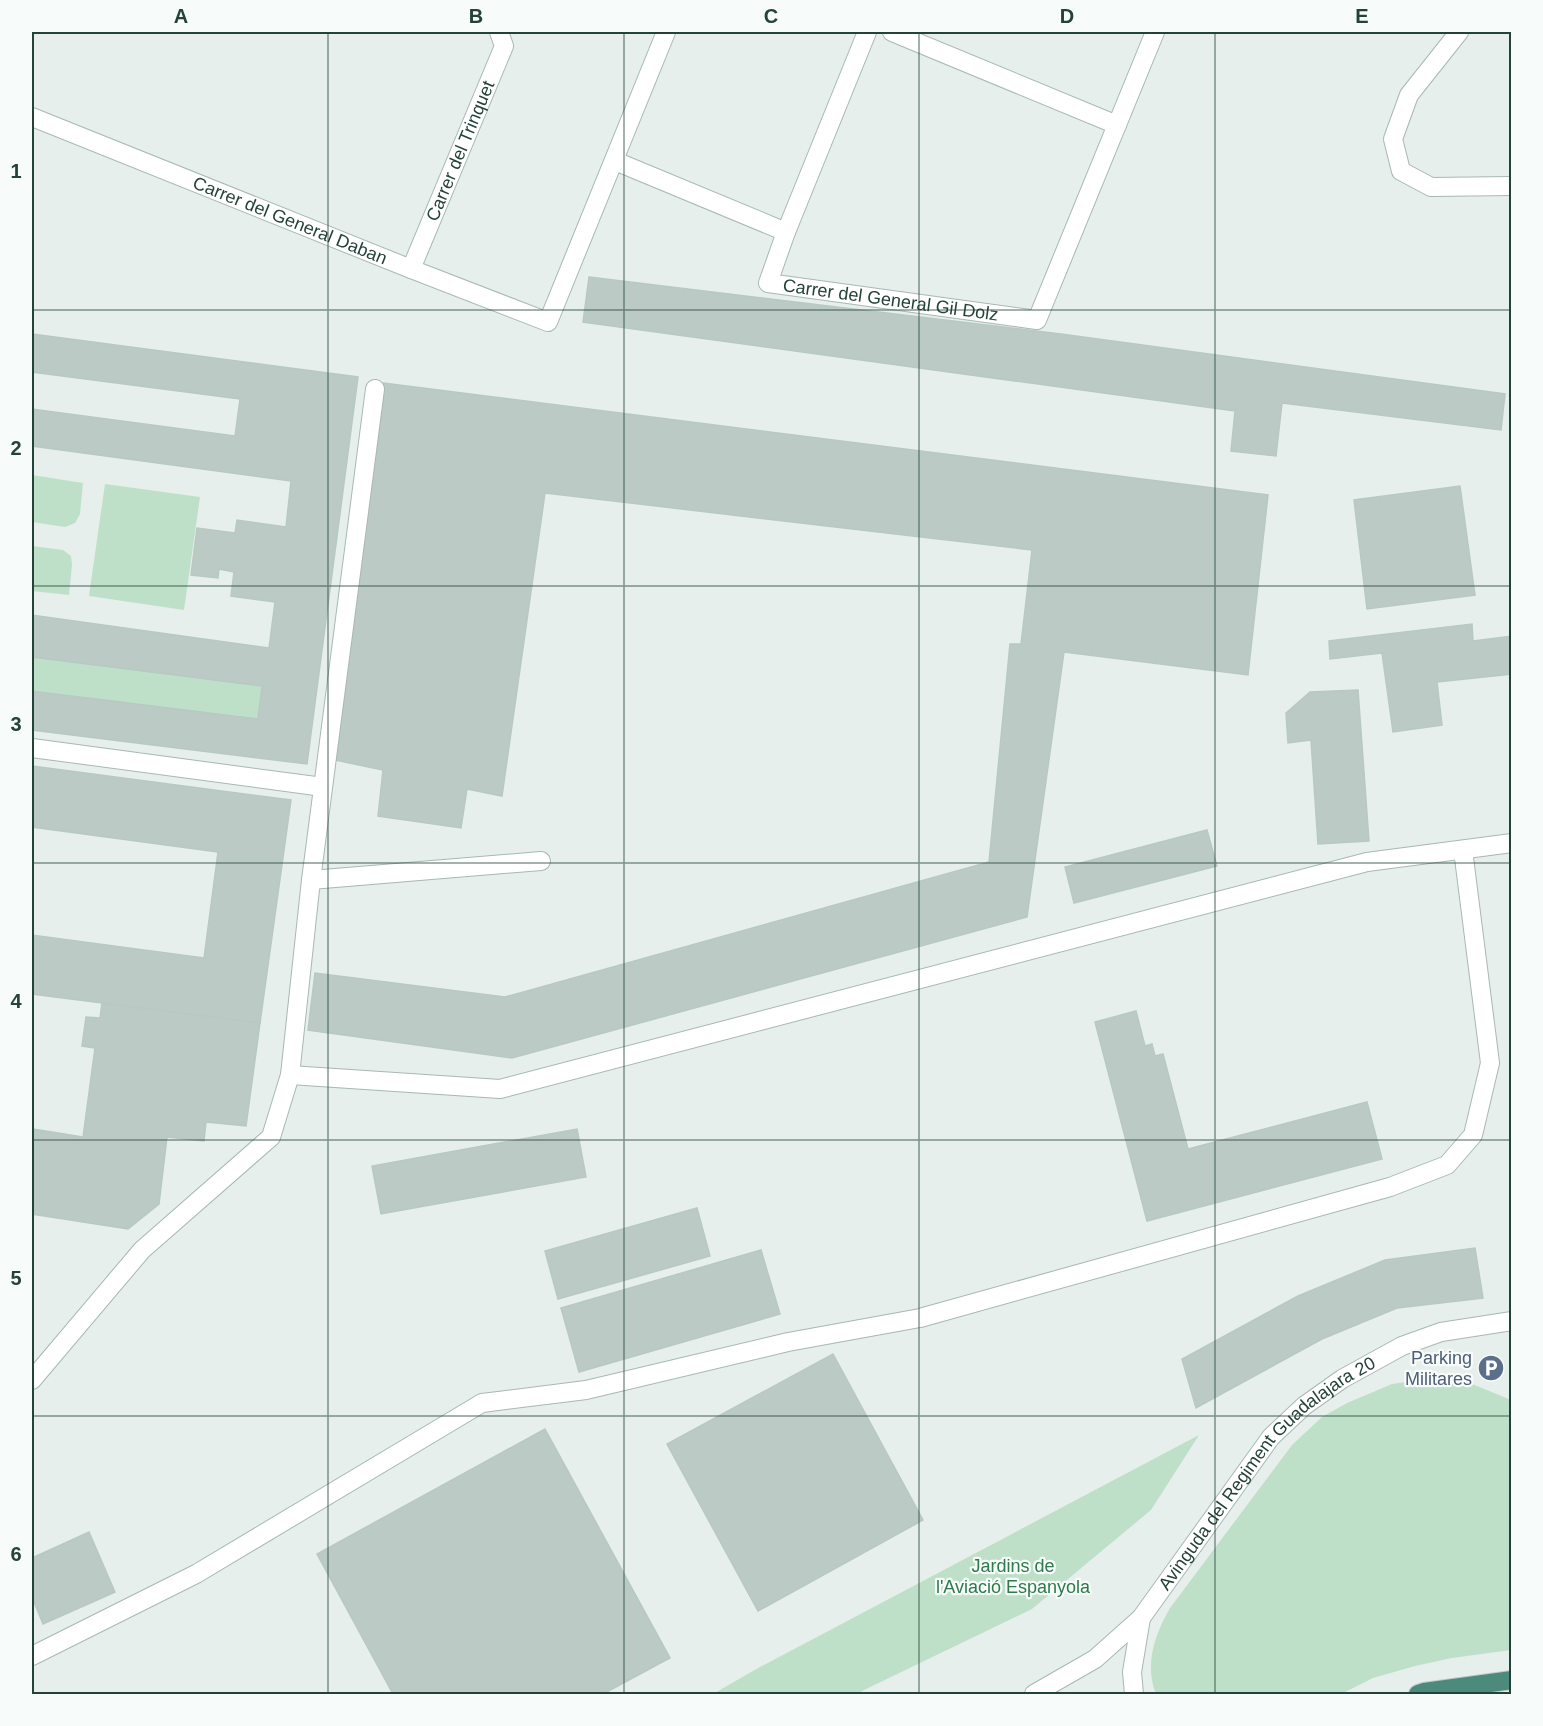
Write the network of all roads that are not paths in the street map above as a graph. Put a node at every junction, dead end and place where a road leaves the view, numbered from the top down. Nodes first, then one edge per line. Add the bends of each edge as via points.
1 (499, 32) edge
2 (666, 32) edge
3 (867, 32) edge
4 (892, 32) edge
5 (1155, 32) edge
6 (1459, 32) edge
7 (32, 117) edge
8 (1117, 125) junction
9 (615, 161) junction
10 (1512, 186) edge
11 (786, 231) junction
12 (411, 269) junction
13 (375, 389) dead end
14 (32, 748) edge
15 (323, 787) junction
16 (1512, 843) edge
17 (1463, 849) junction
18 (541, 861) dead end
19 (311, 880) junction
20 (290, 1075) junction
21 (1512, 1321) edge
22 (32, 1380) edge
23 (1141, 1618) junction
24 (32, 1656) edge
25 (1512, 1680) edge
26 (1034, 1695) edge
27 (1134, 1695) edge
28 (1418, 1695) edge

1 - 12 street, Carrer del Trinquet via 504,46
2 - 9 street
3 - 11 street
4 - 8 street
5 - 8 street
6 - 10 street via 1409,95 1393,139 1401,171 1431,187
7 - 12 street, Carrer del General Daban
8 - 11 street, Carrer del General Gil Dolz via 1037,320 768,283
9 - 11 street
9 - 12 street, Carrer del General Daban via 548,322
13 - 15 street
14 - 15 street
15 - 19 street
16 - 17 street
17 - 20 street via 1367,862 500,1089
17 - 24 street via 1490,1063 1473,1135 1447,1165 1390,1187 920,1318 788,1342 586,1390 483,1403 196,1574
18 - 19 street
19 - 20 street
20 - 22 street via 271,1137 142,1250
21 - 23 street, Avinguda del Regiment Guadalajara 20 via 1441,1332 1402,1346 1342,1379 1304,1406 1271,1437
23 - 26 street, Avinguda del Regiment Guadalajara 20 via 1095,1659
23 - 27 street, Avinguda del Regiment Guadalajara 20 via 1132,1672
25 - 28 highway

